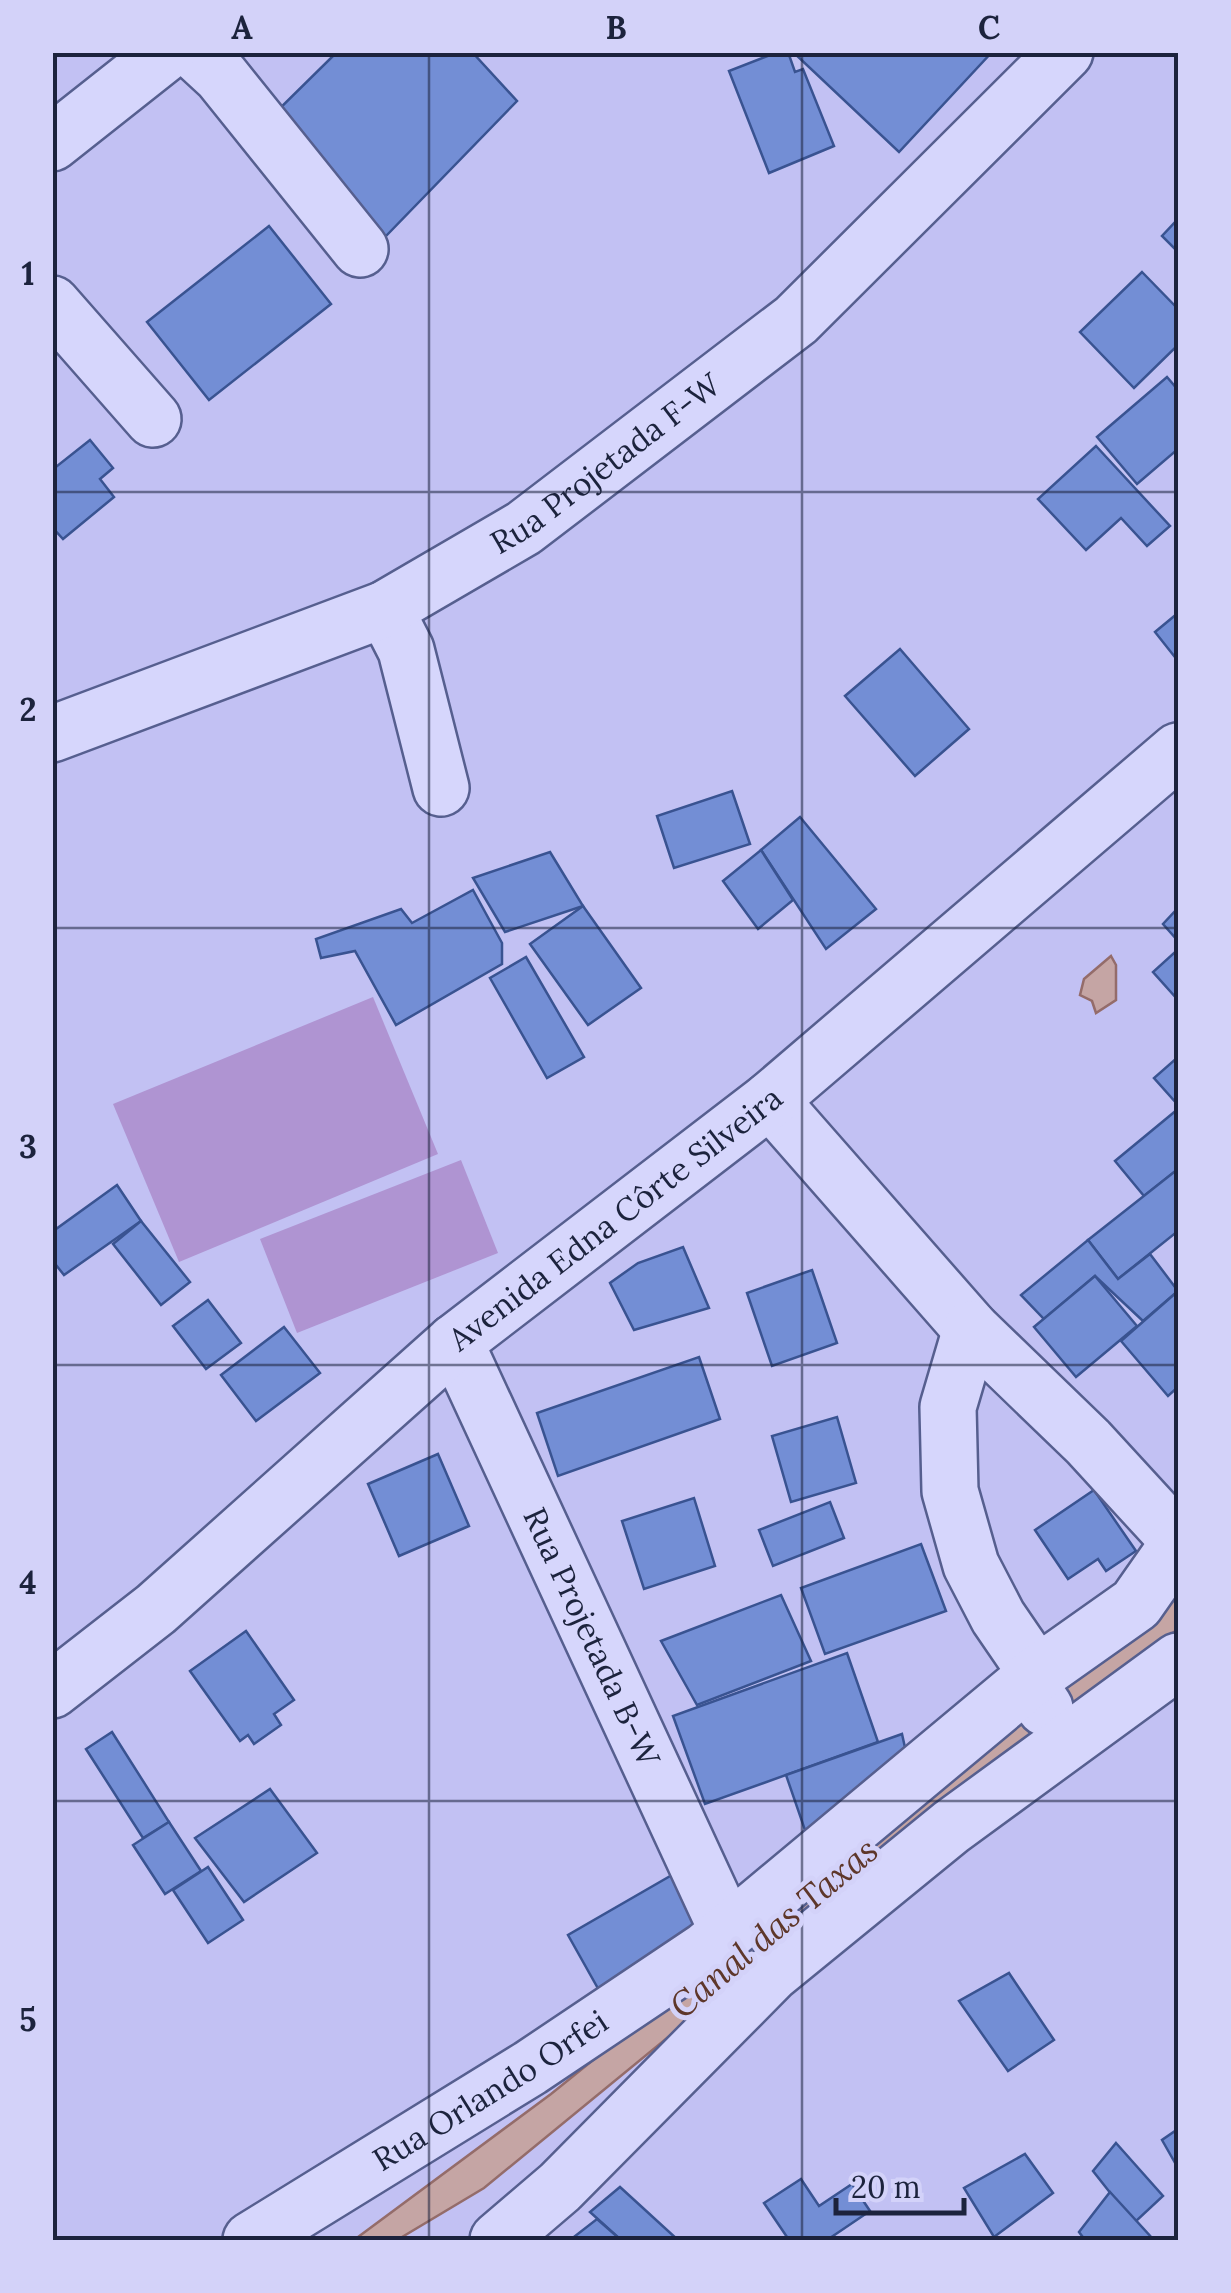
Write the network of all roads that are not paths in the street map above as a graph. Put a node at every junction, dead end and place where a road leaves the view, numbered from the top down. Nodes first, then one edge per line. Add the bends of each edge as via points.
1 (167, 52) edge
2 (195, 52) edge
3 (1065, 52) edge
4 (52, 144) edge
5 (360, 249) dead end
6 (52, 304) edge
7 (153, 419) dead end
8 (386, 609) junction
9 (52, 734) edge
10 (1178, 751) edge
11 (442, 788) dead end
12 (770, 1100) junction
13 (971, 1329) junction
14 (456, 1342) junction
15 (1178, 1542) edge
16 (1178, 1661) edge
17 (52, 1690) edge
18 (1051, 1710) junction
19 (728, 1932) junction
20 (251, 2240) edge
21 (498, 2240) edge

1 - 4 street
2 - 5 street
3 - 8 street, Rua Projetada F-W via 796,320 524,528
6 - 7 street
8 - 9 street, Rua Projetada F-W
8 - 11 street via 406,650
10 - 12 street, Avenida Edna Côrte Silveira
12 - 13 street
12 - 14 street, Avenida Edna Côrte Silveira
13 - 15 street via 1088,1442
13 - 18 street via 948,1407 950,1491 971,1565
14 - 17 street, Avenida Edna Côrte Silveira via 156,1608
14 - 19 street, Rua Projetada B-W
15 - 18 street, Rua Orlando Orfei
16 - 18 street
18 - 19 street, Rua Orlando Orfei
18 - 21 street via 952,1827 748,1994 560,2187
19 - 20 street, Rua Orlando Orfei via 530,2068

